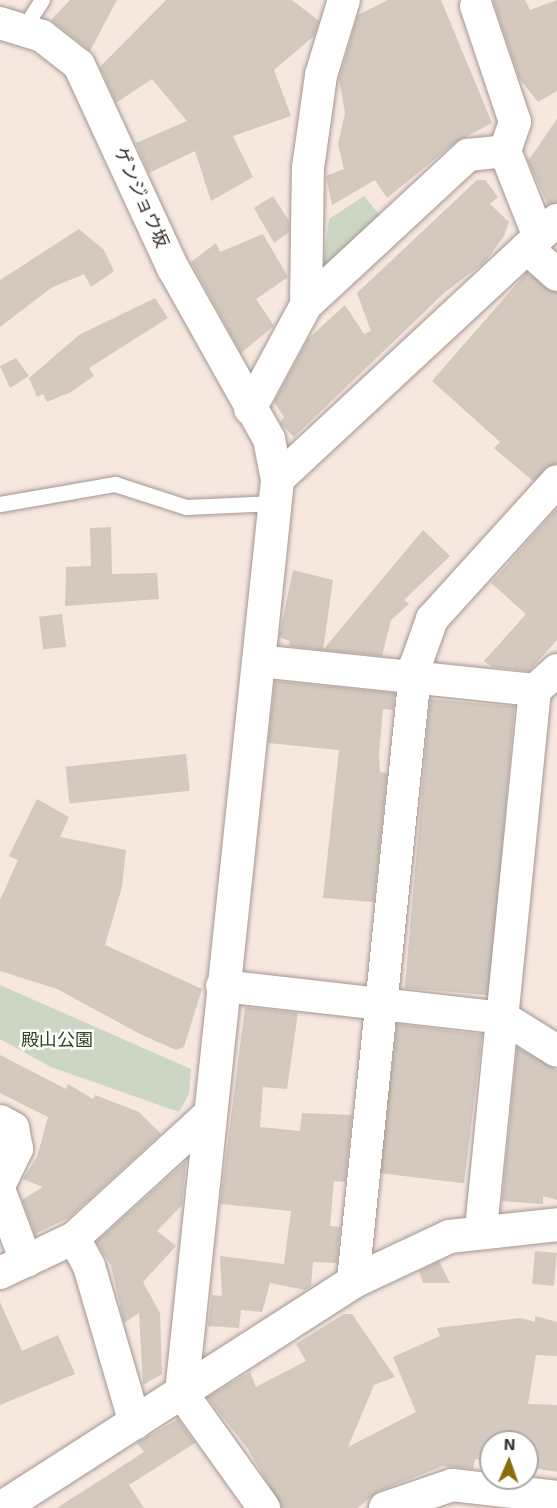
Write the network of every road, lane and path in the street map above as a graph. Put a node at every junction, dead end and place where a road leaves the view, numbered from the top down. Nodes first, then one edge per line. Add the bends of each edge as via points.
1 (42, 0) edge
2 (344, 0) edge
3 (476, 6) dead end
4 (11, 26) edge
5 (506, 151) junction
6 (541, 235) edge
7 (557, 275) edge
8 (306, 305) junction
9 (250, 409) junction
10 (557, 482) edge
11 (276, 491) junction
12 (0, 504) edge
13 (259, 661) junction
14 (416, 678) junction
15 (546, 680) edge
16 (222, 986) junction
17 (381, 1004) junction
18 (504, 1018) junction
19 (557, 1051) edge
20 (210, 1114) junction
21 (0, 1121) edge
22 (0, 1184) edge
23 (0, 1192) edge
24 (557, 1224) edge
25 (481, 1229) junction
26 (74, 1238) junction
27 (13, 1267) edge
28 (352, 1281) junction
29 (181, 1392) junction
30 (135, 1423) junction
31 (557, 1497) edge
32 (0, 1508) edge
33 (264, 1508) edge
34 (385, 1508) edge

1 - 4 lane
2 - 8 street via 321,75 308,168
3 - 5 street via 515,122
4 - 9 street, ゲンジョウ坂 via 42,36 79,65 173,268
5 - 6 street
5 - 8 street via 468,155
6 - 7 street
6 - 11 street
8 - 9 street
9 - 11 street, ゲンジョウ坂 via 269,439
10 - 14 street via 432,619
11 - 12 lane via 186,507 115,484
11 - 13 street
13 - 14 street
13 - 16 street
14 - 15 street
14 - 17 street
15 - 18 street
16 - 17 street
16 - 20 street
17 - 18 street
17 - 28 street
18 - 19 street
18 - 25 street
20 - 26 street
20 - 29 street
21 - 22 street via 13,1128 17,1149
23 - 27 street
24 - 25 street
25 - 28 street via 448,1236
26 - 27 street
26 - 30 street via 89,1266
28 - 29 street
29 - 30 street
29 - 33 street
30 - 32 street
31 - 34 street via 452,1485

